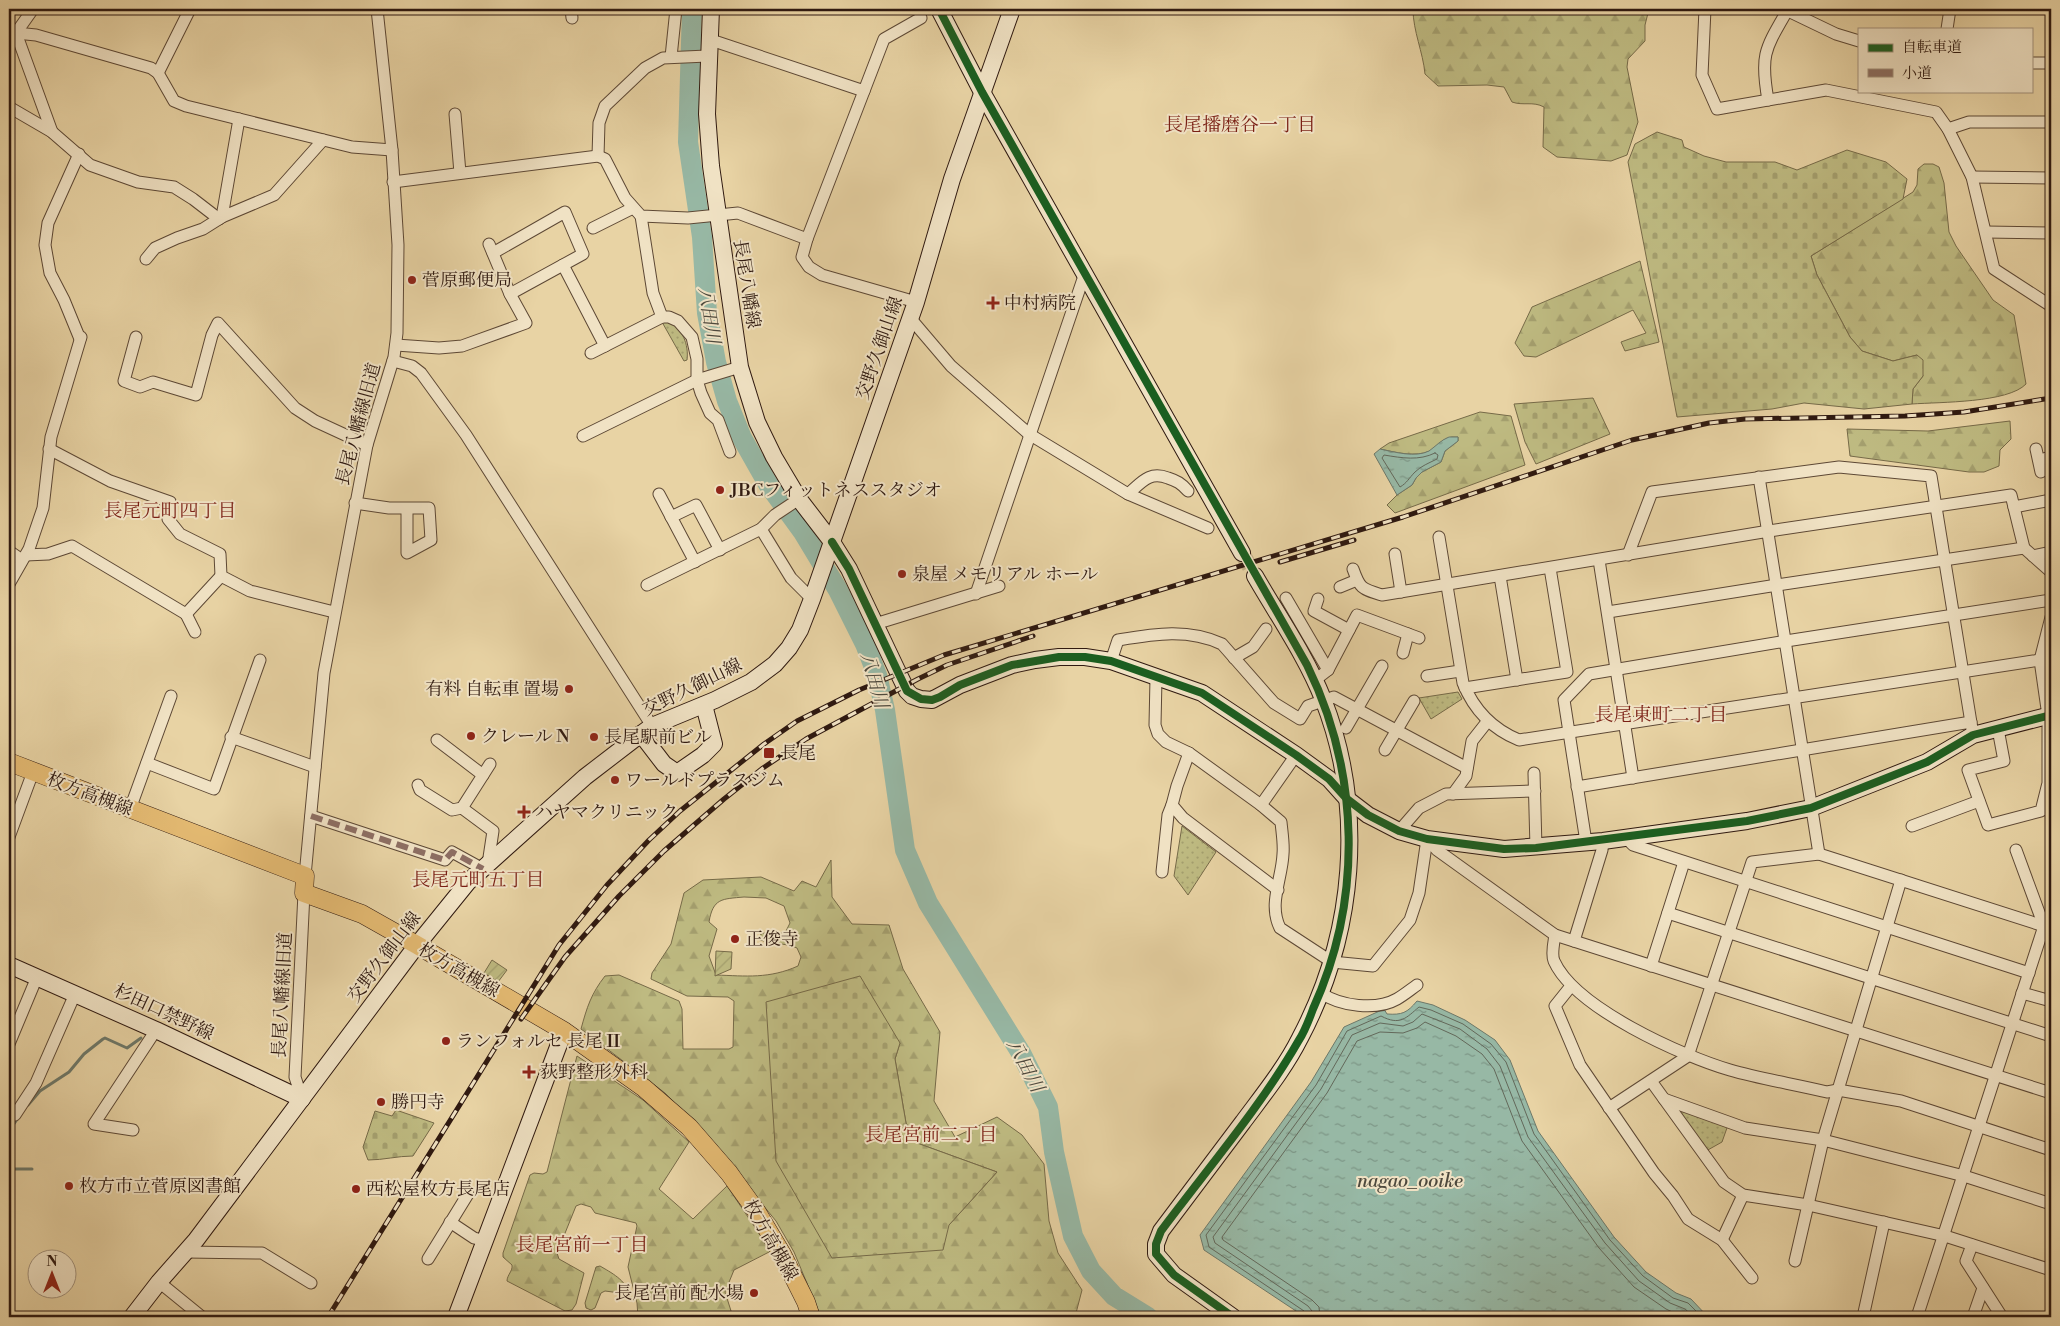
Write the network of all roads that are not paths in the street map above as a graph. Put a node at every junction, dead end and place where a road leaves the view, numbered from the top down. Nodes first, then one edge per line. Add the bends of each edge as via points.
1 (33, 9) edge
2 (190, 9) edge
3 (377, 9) edge
4 (676, 9) edge
5 (711, 9) edge
6 (939, 9) edge
7 (1012, 9) edge
8 (1706, 9) edge
9 (1950, 9) edge
10 (1786, 10) edge
11 (921, 18) dead end
12 (1947, 28) edge
13 (12, 31) edge
14 (708, 39) junction
15 (1858, 42) edge
16 (703, 56) junction
17 (674, 57) junction
18 (2032, 63) edge
19 (2051, 63) edge
20 (158, 73) junction
21 (864, 91) junction
22 (982, 92) junction
23 (1768, 100) junction
24 (9, 107) edge
25 (455, 114) dead end
26 (239, 119) junction
27 (2051, 122) edge
28 (1948, 129) junction
29 (52, 132) junction
30 (323, 140) junction
31 (392, 150) junction
32 (79, 154) junction
33 (598, 156) junction
34 (460, 173) junction
35 (1972, 177) junction
36 (2051, 178) edge
37 (393, 182) junction
38 (637, 212) junction
39 (713, 217) junction
40 (220, 218) junction
41 (593, 228) dead end
42 (1986, 232) junction
43 (2051, 233) edge
44 (807, 239) junction
45 (146, 259) dead end
46 (563, 265) junction
47 (1085, 273) junction
48 (510, 294) junction
49 (916, 302) junction
50 (2051, 306) edge
51 (662, 317) junction
52 (911, 319) junction
53 (136, 336) dead end
54 (396, 345) junction
55 (605, 346) junction
56 (591, 352) dead end
57 (394, 361) junction
58 (740, 368) junction
59 (697, 380) junction
60 (1029, 434) junction
61 (583, 436) dead end
62 (367, 445) junction
63 (49, 449) junction
64 (730, 452) dead end
65 (2051, 457) edge
66 (2039, 461) dead end
67 (1759, 477) junction
68 (1188, 491) dead end
69 (659, 494) dead end
70 (1128, 494) junction
71 (796, 500) junction
72 (2051, 500) edge
73 (355, 503) junction
74 (1936, 506) junction
75 (2014, 507) junction
76 (407, 510) dead end
77 (671, 517) junction
78 (1208, 528) dead end
79 (760, 529) junction
80 (1769, 531) junction
81 (1439, 537) dead end
82 (830, 549) junction
83 (720, 550) junction
84 (9, 551) edge
85 (1242, 552) tunnel mouth
86 (2029, 552) junction
87 (2051, 552) edge
88 (1395, 554) dead end
89 (1628, 555) junction
90 (24, 558) junction
91 (1599, 560) junction
92 (1945, 561) junction
93 (695, 562) junction
94 (1550, 568) junction
95 (2051, 572) edge
96 (221, 576) junction
97 (1256, 576) tunnel mouth
98 (1500, 576) junction
99 (9, 584) edge
100 (1446, 584) junction
101 (647, 585) dead end
102 (1777, 585) junction
103 (999, 586) dead end
104 (1340, 587) dead end
105 (1401, 592) junction
106 (813, 594) junction
107 (976, 594) junction
108 (1286, 598) dead end
109 (1318, 599) dead end
110 (2051, 600) edge
111 (334, 612) junction
112 (1608, 612) junction
113 (186, 614) junction
114 (1324, 616) junction
115 (1954, 616) junction
116 (2051, 617) edge
117 (875, 624) junction
118 (1303, 627) junction
119 (1266, 628) dead end
120 (1349, 630) junction
121 (195, 632) dead end
122 (1408, 634) junction
123 (1419, 638) dead end
124 (1786, 641) junction
125 (1403, 653) dead end
126 (1234, 658) junction
127 (260, 660) dead end
128 (2040, 660) junction
129 (1112, 662) junction
130 (1382, 666) dead end
131 (1616, 669) junction
132 (1328, 670) junction
133 (1460, 671) junction
134 (1963, 672) junction
135 (1427, 676) dead end
136 (1156, 678) junction
137 (1517, 680) junction
138 (1314, 681) junction
139 (1465, 688) junction
140 (171, 696) dead end
141 (1795, 697) junction
142 (1323, 699) junction
143 (1414, 701) dead end
144 (704, 705) junction
145 (1357, 709) junction
146 (2050, 716) edge
147 (1488, 722) junction
148 (1626, 724) junction
149 (1346, 728) dead end
150 (1972, 728) junction
151 (1397, 729) junction
152 (1998, 729) junction
153 (646, 730) junction
154 (1568, 733) junction
155 (231, 737) junction
156 (437, 740) dead end
157 (1385, 750) dead end
158 (1803, 751) junction
159 (1189, 753) junction
160 (1296, 754) junction
161 (9, 762) edge
162 (148, 763) junction
163 (490, 764) dead end
164 (315, 767) junction
165 (1467, 768) junction
166 (34, 772) junction
167 (1534, 773) dead end
168 (483, 775) junction
169 (1633, 778) junction
170 (418, 785) dead end
171 (1577, 787) junction
172 (1535, 791) junction
173 (1453, 794) junction
174 (1347, 799) junction
175 (1979, 801) junction
176 (1260, 805) junction
177 (1172, 806) junction
178 (462, 808) junction
179 (1811, 808) junction
180 (130, 809) junction
181 (311, 816) junction
182 (1912, 826) dead end
183 (1399, 831) junction
184 (9, 837) edge
185 (1626, 838) junction
186 (1427, 839) junction
187 (1603, 841) junction
188 (1586, 842) junction
189 (1536, 848) junction
190 (2016, 850) dead end
191 (1819, 854) junction
192 (1684, 862) junction
193 (486, 866) junction
194 (1162, 872) dead end
195 (1901, 880) junction
196 (1746, 882) junction
197 (305, 884) junction
198 (1278, 890) junction
199 (1668, 913) junction
200 (2044, 926) junction
201 (1887, 927) junction
202 (1729, 932) junction
203 (1555, 935) junction
204 (1574, 941) junction
205 (417, 945) junction
206 (1332, 962) junction
207 (9, 965) edge
208 (1651, 966) junction
209 (2028, 973) junction
210 (37, 977) junction
211 (1872, 979) junction
212 (1417, 985) dead end
213 (1712, 985) junction
214 (1571, 986) junction
215 (2022, 992) junction
216 (1321, 993) junction
217 (75, 994) junction
218 (2051, 1001) edge
219 (2012, 1024) junction
220 (156, 1030) junction
221 (564, 1031) junction
222 (1856, 1031) junction
223 (2051, 1036) edge
224 (9, 1044) edge
225 (1688, 1056) junction
226 (1996, 1076) junction
227 (1651, 1080) junction
228 (1838, 1090) junction
229 (2051, 1093) edge
230 (302, 1099) junction
231 (1664, 1099) junction
232 (1609, 1108) junction
233 (15, 1115) dead end
234 (1979, 1128) junction
235 (133, 1130) dead end
236 (1823, 1140) junction
237 (2051, 1150) edge
238 (1964, 1176) junction
239 (468, 1194) dead end
240 (1743, 1195) junction
241 (2051, 1204) edge
242 (1808, 1205) junction
243 (450, 1222) junction
244 (1884, 1222) junction
245 (1944, 1236) junction
246 (1722, 1240) junction
247 (486, 1242) junction
248 (1972, 1244) junction
249 (186, 1252) junction
250 (428, 1259) dead end
251 (1795, 1261) dead end
252 (2051, 1270) edge
253 (1752, 1278) dead end
254 (159, 1282) junction
255 (311, 1283) dead end
256 (1982, 1288) junction
257 (132, 1317) edge
258 (202, 1317) edge
259 (456, 1317) edge
260 (812, 1317) edge
261 (1233, 1317) edge
262 (1864, 1317) edge
263 (1917, 1317) edge
264 (1973, 1317) edge
265 (2002, 1317) edge

1 - 13 street
2 - 20 street
3 - 31 street, 長尾八幡線旧道
4 - 17 street
5 - 14 street, 長尾八幡線
6 - 22 street
7 - 22 street, 交野久御山線
8 - 23 street via 1702,76 1717,109
9 - 12 street
10 - 15 street
10 - 23 street via 1764,56
11 - 21 street via 884,39
13 - 20 street via 152,68
13 - 29 street
14 - 16 street, 長尾八幡線
14 - 21 street
16 - 17 street
16 - 39 street, 長尾八幡線
17 - 33 street via 663,58 645,68 605,106 599,123
18 - 19 street
20 - 26 street via 174,101
21 - 44 street
22 - 47 street
22 - 49 street, 交野久御山線 via 952,179
23 - 28 street via 1826,90 1936,112
24 - 29 street
25 - 34 street
26 - 30 street
26 - 40 street
27 - 28 street via 1969,122
28 - 35 street
29 - 32 street
30 - 31 street via 352,147
30 - 40 street via 274,195
31 - 37 street, 長尾八幡線旧道
32 - 40 street via 90,165 138,182 174,187
32 - 63 street via 48,223 45,245 50,273 81,338
33 - 34 street
33 - 38 street via 605,159
34 - 37 street
35 - 36 street
35 - 42 street
37 - 54 street, 長尾八幡線旧道 via 398,245
38 - 39 street via 688,218
38 - 41 street
38 - 51 street via 653,293
39 - 44 street via 738,213
39 - 58 street, 長尾八幡線
40 - 45 street via 155,248
42 - 43 street
42 - 50 street via 1994,269
44 - 49 street via 802,257 809,267 822,275
46 - 48 street
46 - 48 street via 583,254 565,212 491,249
46 - 55 street
47 - 60 street
47 - 85 street
48 - 54 street via 526,323 462,346
49 - 52 street, 交野久御山線
51 - 55 street
51 - 59 street via 678,321 692,336
52 - 60 street via 951,366
52 - 82 street, 交野久御山線
53 - 62 street via 124,381 140,387 153,382 196,395 218,323 295,408
54 - 57 street, 長尾八幡線旧道
55 - 56 street
57 - 62 street, 長尾八幡線旧道
57 - 153 street via 412,366 421,373 463,430
58 - 59 street
58 - 71 street, 長尾八幡線 via 757,422
59 - 61 street
59 - 64 street
60 - 70 street
60 - 107 street
62 - 73 street, 長尾八幡線旧道
63 - 90 street via 42,508
63 - 96 street via 110,480 170,502 168,519 180,534 220,554
65 - 66 street
67 - 74 street via 1838,467 1931,476
67 - 80 street
67 - 89 street via 1652,492
68 - 70 street via 1180,482 1158,474 1150,476
69 - 77 street
70 - 78 street
71 - 79 street
71 - 82 street, 長尾八幡線
72 - 75 street
73 - 76 street
73 - 111 street, 長尾八幡線旧道
74 - 75 street via 2011,495
74 - 80 street
74 - 92 street
75 - 86 street
77 - 83 street via 696,505
77 - 93 street
79 - 83 street
79 - 106 street via 790,578
80 - 89 street
80 - 102 street
81 - 100 street
82 - 106 street, 交野久御山線
82 - 117 street, 長尾八幡線 via 849,569
83 - 93 street
84 - 90 street
86 - 87 street
86 - 92 street
86 - 95 street
88 - 105 street
89 - 91 street
90 - 99 street
90 - 113 street via 72,546
91 - 94 street
91 - 112 street
92 - 102 street
92 - 115 street
93 - 101 street
94 - 98 street
94 - 137 street via 1567,672
96 - 111 street via 250,591
96 - 113 street
97 - 138 street
98 - 100 street
98 - 137 street
100 - 105 street
100 - 133 street
102 - 112 street
102 - 124 street
103 - 107 street
104 - 105 street via 1355,574 1363,590 1382,595
106 - 144 street, 交野久御山線 via 800,630 775,664 751,682
107 - 117 street
108 - 118 street
109 - 114 street via 1314,611
110 - 115 street
111 - 164 street, 長尾八幡線旧道 via 324,673
112 - 131 street
113 - 121 street
114 - 118 street
114 - 120 street
115 - 124 street
115 - 134 street
116 - 128 street
117 - 129 street, 長尾八幡線 via 907,691 921,699 932,700 960,685 1020,663 1059,657
118 - 132 street
119 - 126 street via 1253,647
120 - 122 street via 1357,615
120 - 132 street
122 - 123 street
122 - 125 street
124 - 131 street
124 - 141 street
126 - 129 street via 1222,644 1210,639 1182,633 1158,633 1118,640
126 - 142 street via 1274,703 1300,719 1308,706
127 - 155 street
128 - 134 street
128 - 146 street
129 - 136 street, 長尾八幡線
130 - 145 street
131 - 148 street
131 - 154 street via 1589,674 1564,700
132 - 138 street
133 - 135 street
133 - 139 street
134 - 141 street
134 - 150 street
136 - 159 street via 1154,725 1166,742
136 - 160 street, 長尾八幡線 via 1202,693
137 - 139 street
138 - 142 street
139 - 147 street
140 - 162 street
141 - 148 street
141 - 158 street
142 - 145 street via 1334,696
142 - 174 street via 1343,768
143 - 151 street
144 - 153 street, 交野久御山線
144 - 153 street via 714,744 688,767 676,773 664,764
145 - 149 street
145 - 151 street
146 - 152 street
146 - 175 street via 2048,783 2041,811 1988,825
147 - 154 street via 1507,736 1519,740
147 - 165 street via 1472,741
148 - 154 street
148 - 169 street
150 - 152 street
150 - 158 street
150 - 179 street, 長尾八幡線 via 1927,762
151 - 157 street
151 - 165 street
152 - 175 street via 2004,761 1968,770
153 - 193 street, 交野久御山線 via 585,777
154 - 171 street
155 - 162 street via 214,789
155 - 164 street
156 - 168 street
158 - 169 street
158 - 179 street
159 - 176 street
159 - 177 street
160 - 174 street, 長尾八幡線 via 1329,779
160 - 176 street
161 - 166 main road, 枚方高槻線
162 - 180 street
163 - 168 street
164 - 181 street, 長尾八幡線旧道
165 - 173 street via 1466,776
166 - 180 main road, 枚方高槻線
166 - 184 street
167 - 172 street
168 - 178 street
169 - 171 street
170 - 178 street via 420,790 452,810
171 - 188 street
172 - 173 street
172 - 189 street
173 - 183 street via 1446,794 1419,808
174 - 183 street, 長尾八幡線 via 1368,815
174 - 206 street via 1348,882 1341,930
175 - 182 street
176 - 198 street via 1281,822 1283,853
177 - 194 street via 1168,815
177 - 198 street via 1183,818
178 - 193 street via 493,831
179 - 185 street, 長尾八幡線 via 1747,821
179 - 191 street
180 - 197 main road, 枚方高槻線
181 - 193 street via 445,860 452,852
181 - 197 street, 長尾八幡線旧道
183 - 186 street, 長尾八幡線
185 - 187 street, 長尾八幡線
185 - 192 street via 1633,845
186 - 189 street, 長尾八幡線 via 1504,849
186 - 203 street via 1437,850
186 - 206 street via 1419,893 1410,920 1374,966
187 - 188 street, 長尾八幡線
187 - 204 street
188 - 189 street, 長尾八幡線
190 - 200 street
191 - 195 street
191 - 196 street via 1752,862
192 - 196 street
192 - 199 street
193 - 205 street, 交野久御山線 via 468,882
195 - 200 street
195 - 201 street
196 - 201 street
196 - 202 street
197 - 205 main road, 枚方高槻線
197 - 230 street, 長尾八幡線旧道 via 295,1077
198 - 206 street via 1274,908 1280,928
199 - 202 street
199 - 208 street
200 - 209 street
201 - 209 street
201 - 211 street
202 - 211 street
202 - 213 street
203 - 204 street
203 - 214 street via 1554,960
204 - 208 street
205 - 221 main road, 枚方高槻線
205 - 230 street, 交野久御山線
206 - 216 street
207 - 210 street, 杉田口禁野線
208 - 213 street
209 - 215 street
210 - 217 street, 杉田口禁野線
210 - 224 street
211 - 219 street
211 - 222 street
212 - 216 street via 1396,1000 1377,1005 1332,1000
213 - 222 street
213 - 225 street
214 - 225 street via 1600,1010
214 - 232 street via 1555,1006 1580,1065
215 - 218 street
215 - 219 street
216 - 261 street via 1300,1039 1274,1080 1161,1231 1156,1244 1156,1254 1163,1265
217 - 220 street, 杉田口禁野線
217 - 233 street via 36,1082
219 - 223 street
219 - 226 street
220 - 230 street, 杉田口禁野線
220 - 235 street via 94,1124
221 - 247 street
221 - 260 main road, 枚方高槻線 via 652,1095 688,1127 729,1173 782,1254
222 - 226 street
222 - 228 street
225 - 227 street
225 - 228 street via 1730,1070 1826,1092
226 - 229 street
226 - 234 street
227 - 231 street
227 - 232 street
228 - 234 street via 1901,1101
228 - 236 street
230 - 249 street, 交野久御山線
231 - 236 street via 1745,1128
231 - 240 street via 1724,1182
232 - 246 street via 1688,1219
234 - 237 street
234 - 238 street
236 - 238 street
236 - 242 street
238 - 241 street
238 - 245 street
239 - 243 street
240 - 242 street
240 - 246 street
242 - 244 street
242 - 251 street
243 - 247 street
243 - 250 street
244 - 245 street
244 - 262 street
245 - 248 street
245 - 263 street
246 - 253 street
247 - 259 street
248 - 252 street
248 - 256 street via 1966,1261
249 - 254 street, 交野久御山線
249 - 255 street via 262,1253
254 - 257 street, 交野久御山線
254 - 258 street
256 - 264 street
256 - 265 street

